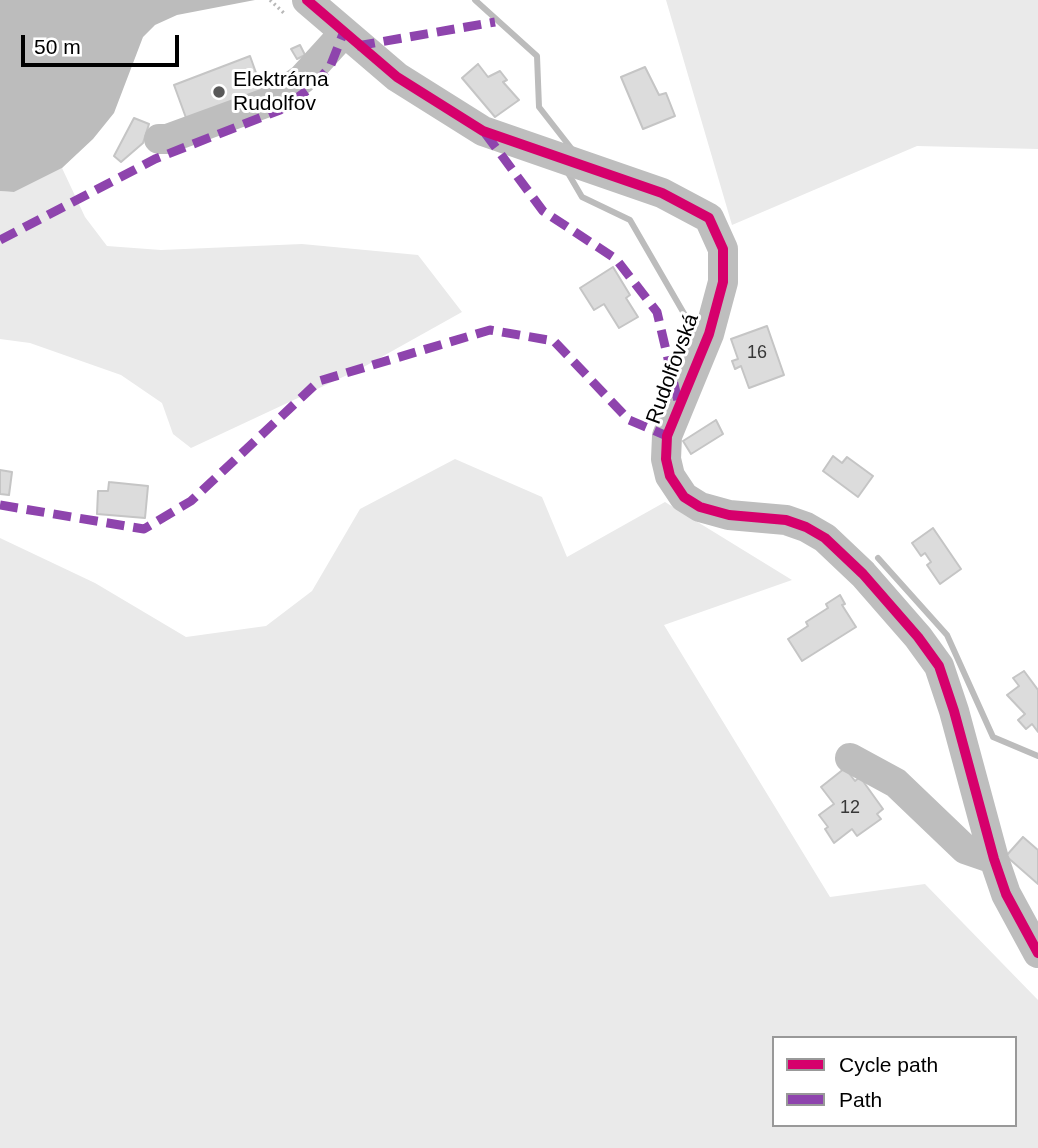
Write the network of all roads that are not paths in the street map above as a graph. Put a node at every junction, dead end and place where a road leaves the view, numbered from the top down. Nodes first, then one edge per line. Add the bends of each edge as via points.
1 (301, 12) edge
2 (335, 27) junction
3 (159, 139) dead end
4 (850, 758) dead end
5 (994, 859) junction
6 (1038, 953) edge

1 - 2 street, Rudolfovská
2 - 3 street via 302,79 271,101
2 - 5 street, Rudolfovská via 397,77 483,131 662,192 709,218 723,249 723,282 709,334 667,436 670,476 684,496 701,507 729,515 786,520 825,538 918,637 939,666
4 - 5 street via 896,783 965,849
5 - 6 street, Rudolfovská via 1006,894

